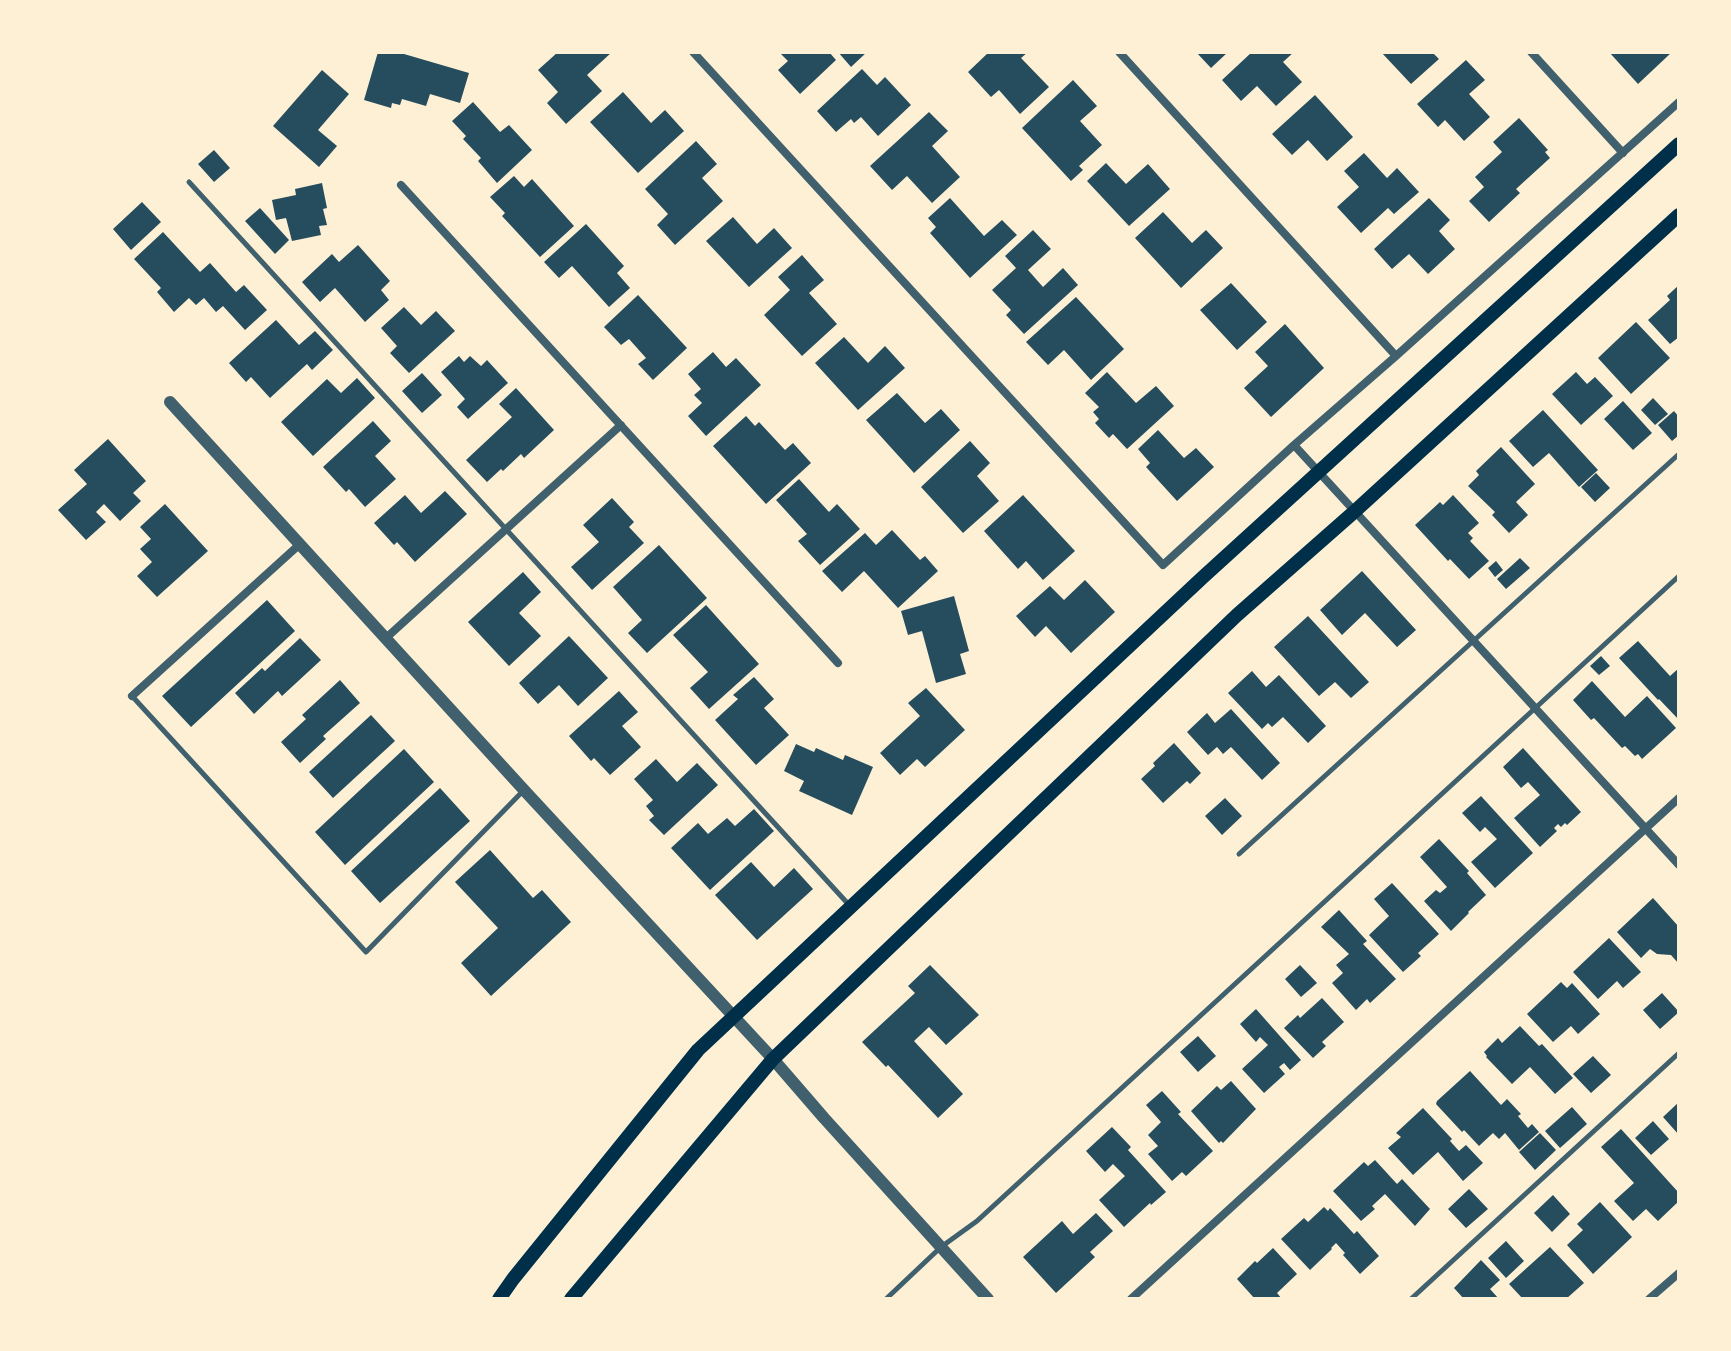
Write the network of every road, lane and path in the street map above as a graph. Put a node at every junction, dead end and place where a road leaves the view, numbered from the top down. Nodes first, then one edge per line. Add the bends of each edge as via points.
1 (693, 52) edge
2 (1119, 52) edge
3 (1531, 52) edge
4 (1679, 102) edge
5 (1679, 144) edge
6 (1623, 153) junction
7 (189, 182) dead end
8 (401, 185) dead end
9 (1679, 215) edge
10 (1396, 356) junction
11 (170, 402) dead end
12 (621, 425) junction
13 (1294, 445) junction
14 (1679, 454) edge
15 (1318, 472) junction
16 (1354, 512) junction
17 (506, 529) junction
18 (300, 544) junction
19 (1679, 576) edge
20 (386, 638) junction
21 (1472, 640) junction
22 (838, 663) dead end
23 (132, 696) joint
24 (1535, 708) junction
25 (524, 790) junction
26 (1679, 798) edge
27 (1646, 829) junction
28 (1239, 854) dead end
29 (1679, 865) edge
30 (851, 906) junction
31 (734, 1016) junction
32 (1679, 1053) edge
33 (773, 1059) junction
34 (941, 1247) junction
35 (1679, 1273) edge
36 (499, 1299) edge
37 (571, 1299) edge
38 (886, 1299) edge
39 (988, 1299) edge
40 (1131, 1299) edge
41 (1411, 1299) edge
42 (1649, 1299) edge

1 - 13 street via 1163,565
2 - 10 street
3 - 6 street
4 - 6 street
5 - 15 main road
6 - 10 street
7 - 17 lane
8 - 12 street
9 - 16 main road
10 - 13 street
11 - 18 street
12 - 17 street
12 - 22 street
13 - 15 street
14 - 21 lane
15 - 16 street
15 - 30 main road
16 - 21 street
16 - 33 main road via 1237,615
17 - 20 street
17 - 30 lane
18 - 20 street
18 - 23 street
19 - 24 lane
20 - 25 street
21 - 24 street
21 - 28 lane
23 - 25 lane via 366,952
24 - 27 street
24 - 34 lane via 977,1221
25 - 31 street
26 - 27 street
27 - 29 street
27 - 40 street
30 - 31 main road
31 - 33 street
31 - 36 main road via 698,1050
32 - 41 lane
33 - 34 street
33 - 37 main road
34 - 38 lane
34 - 39 street
35 - 42 street

